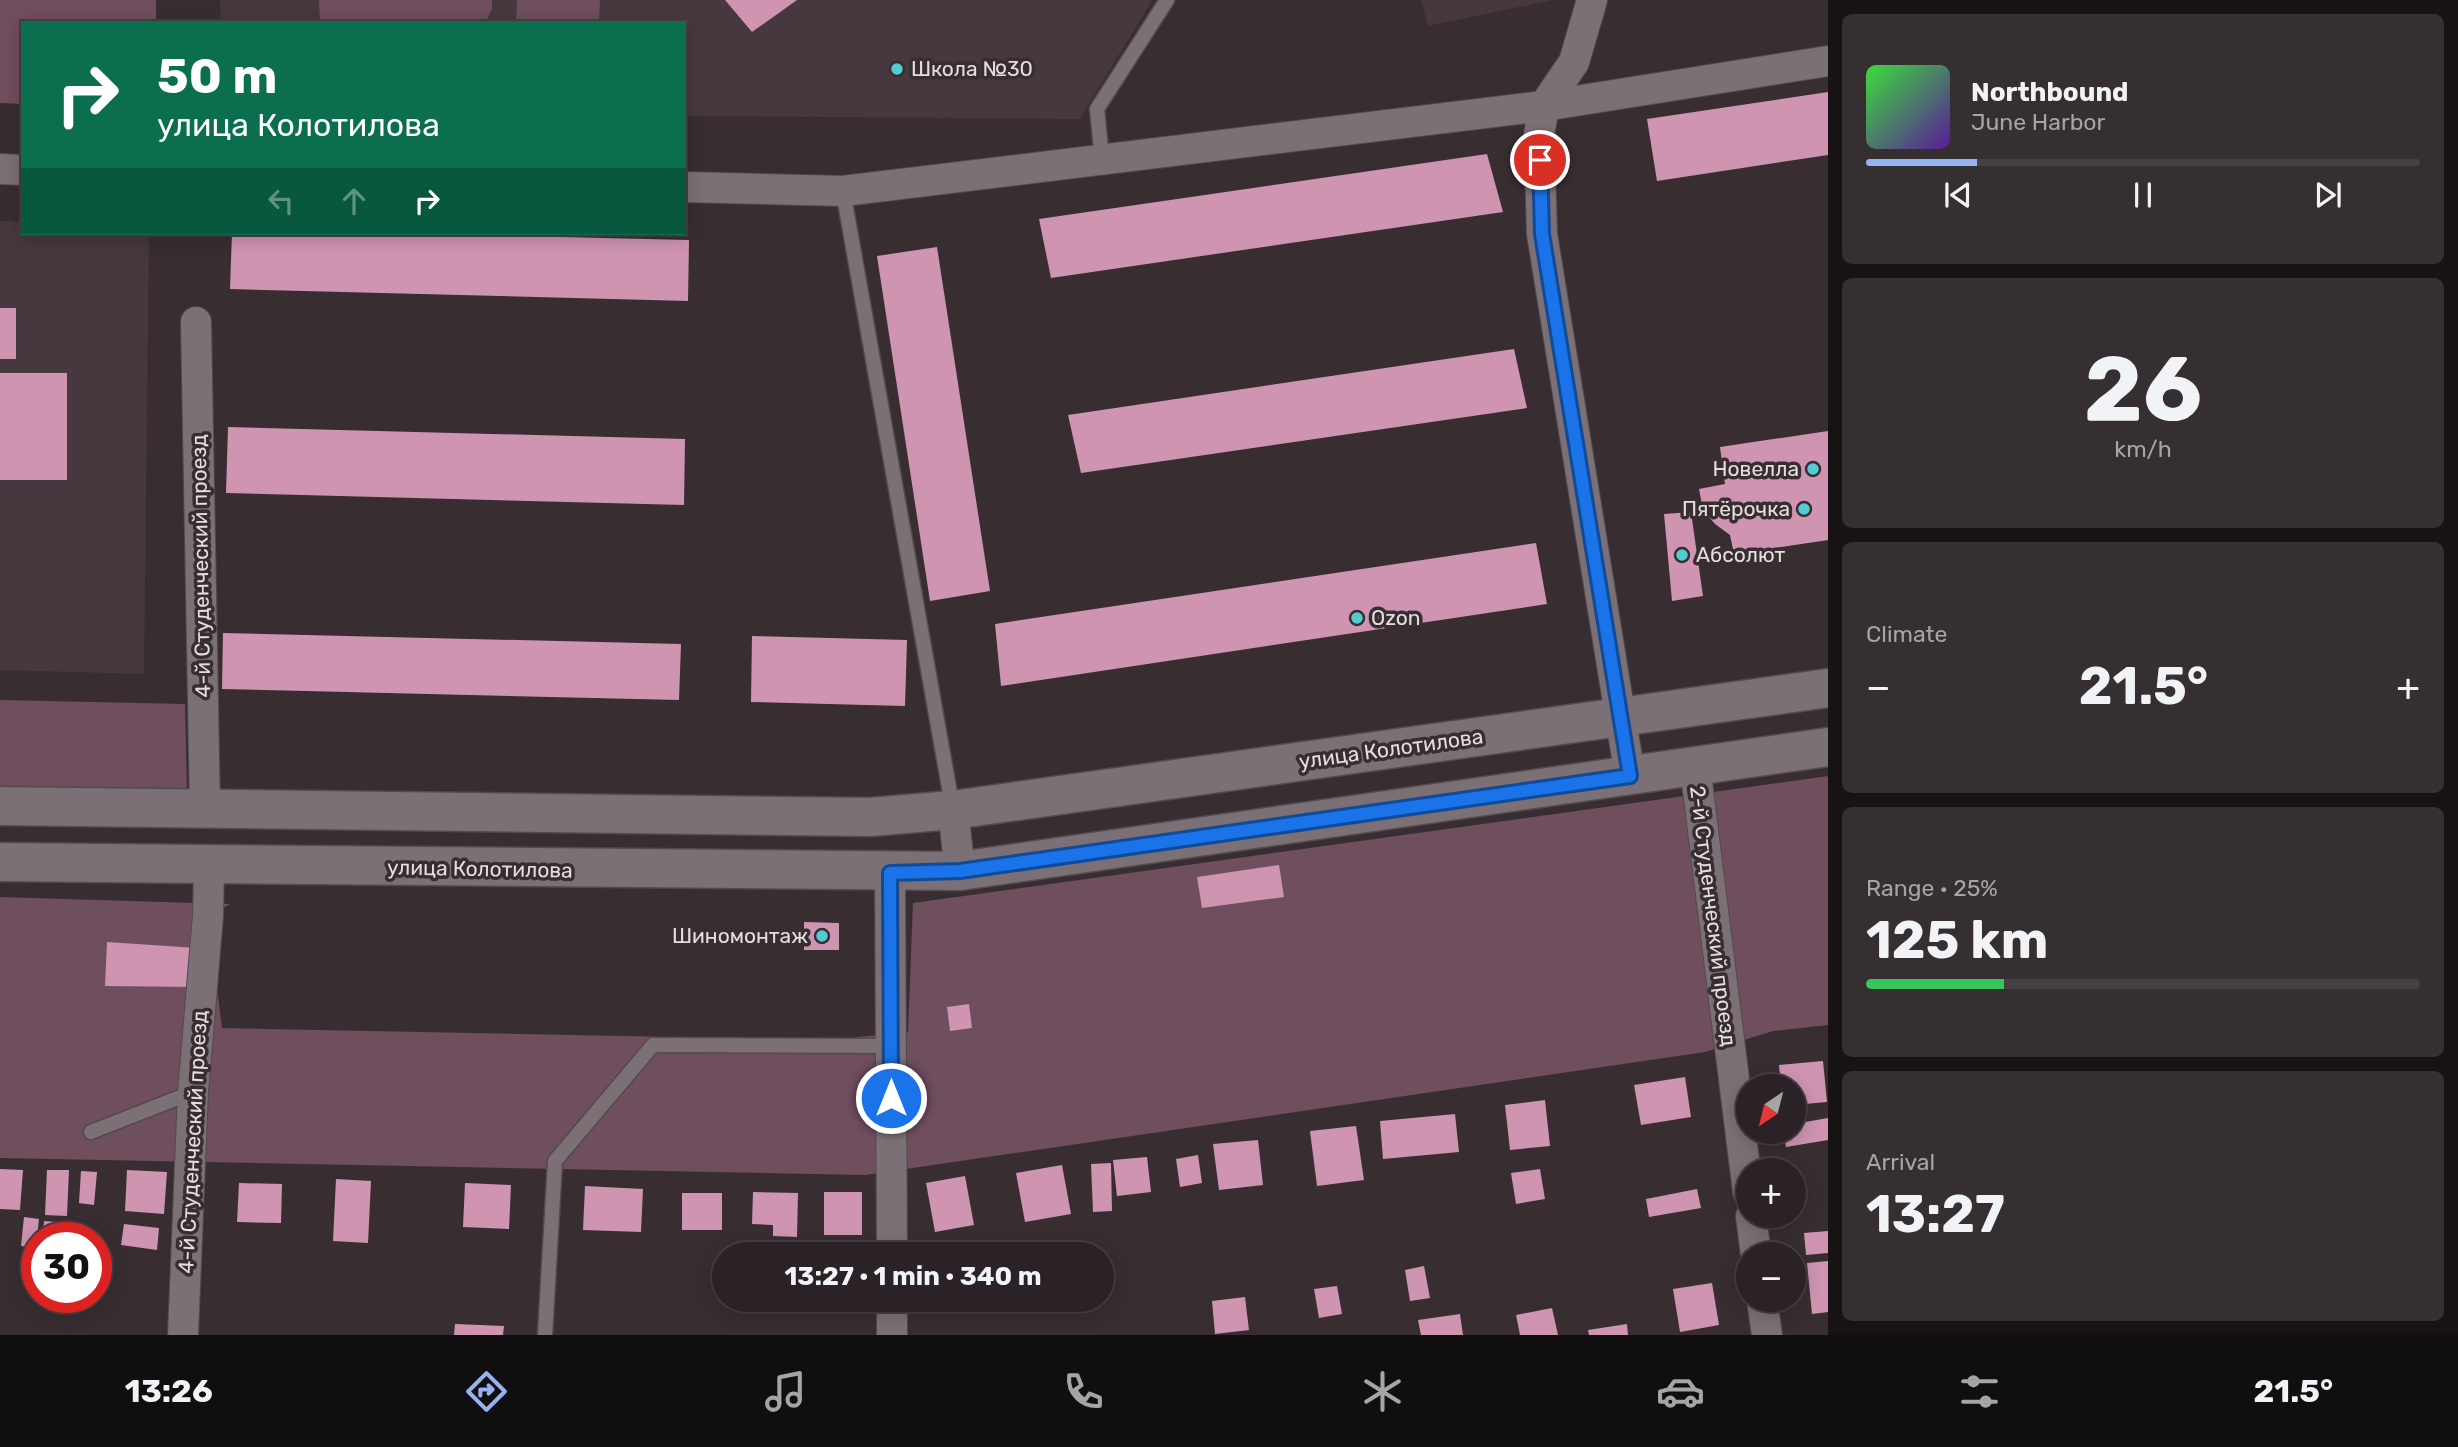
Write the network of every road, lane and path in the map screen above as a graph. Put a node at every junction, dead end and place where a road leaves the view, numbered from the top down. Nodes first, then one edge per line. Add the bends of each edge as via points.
1 (1167, 0) edge
2 (1592, 0) edge
3 (1828, 61) edge
4 (1541, 121) junction
5 (1102, 159) junction
6 (0, 169) edge
7 (21, 170) edge
8 (686, 187) edge
9 (843, 191) junction
10 (196, 322) dead end
11 (1828, 688) edge
12 (1621, 716) junction
13 (1828, 747) edge
14 (1695, 766) junction
15 (1630, 776) junction
16 (0, 806) edge
17 (205, 809) junction
18 (953, 810) junction
19 (0, 862) edge
20 (208, 866) junction
21 (960, 871) junction
22 (890, 873) junction
23 (891, 1046) junction
24 (194, 1092) junction
25 (91, 1132) dead end
26 (1744, 1158) edge
27 (892, 1242) edge
28 (892, 1312) edge
29 (1764, 1312) edge
30 (183, 1335) edge
31 (545, 1335) edge
32 (892, 1335) edge
33 (1767, 1335) edge

1 - 5 lane via 1097,109
2 - 4 street via 1574,62
3 - 4 street
4 - 5 street
4 - 12 street via 1542,234
5 - 9 street
6 - 7 street
8 - 9 street
9 - 18 lane
10 - 17 street, 4-й Студенческий проезд
11 - 12 main road, улица Колотилова
12 - 15 street
12 - 18 main road, улица Колотилова
13 - 14 main road, улица Колотилова
14 - 15 main road, улица Колотилова
14 - 26 street, 2-й Студенческий проезд
15 - 21 main road, улица Колотилова
16 - 17 main road, улица Колотилова
17 - 18 main road, улица Колотилова via 870,817
18 - 21 street
19 - 20 main road, улица Колотилова
20 - 22 main road, улица Колотилова
20 - 24 street, 4-й Студенческий проезд
21 - 22 main road, улица Колотилова
22 - 23 street
23 - 27 street
23 - 31 lane via 653,1045 555,1161
24 - 25 lane
24 - 30 street, 4-й Студенческий проезд
28 - 32 street
29 - 33 street

